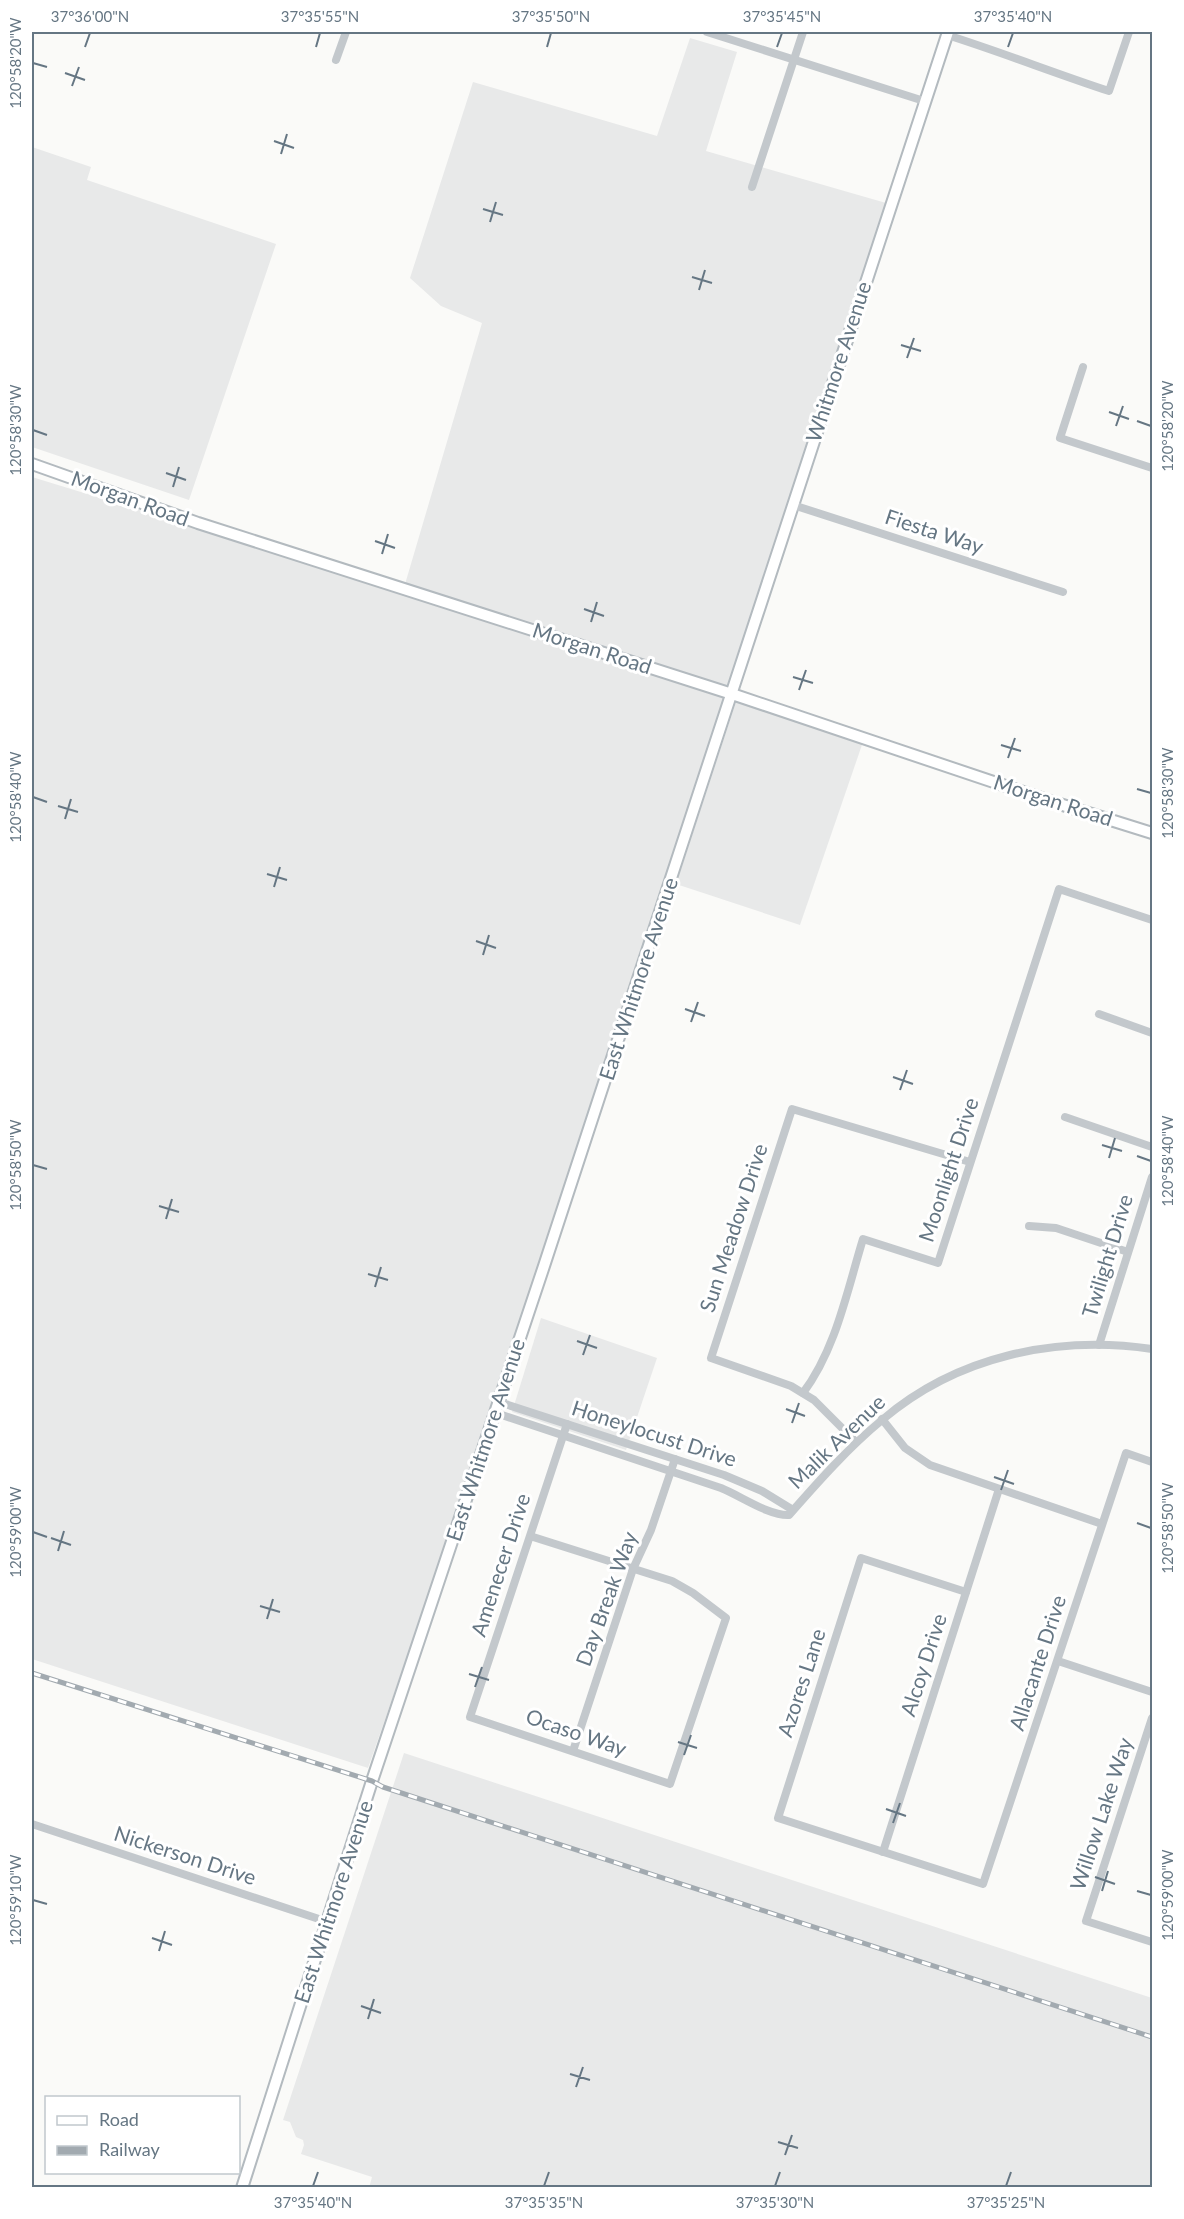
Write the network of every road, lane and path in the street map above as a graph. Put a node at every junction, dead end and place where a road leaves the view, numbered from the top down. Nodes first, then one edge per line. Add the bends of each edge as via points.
1 (346, 32) edge
2 (706, 32) edge
3 (803, 32) edge
4 (1129, 32) edge
5 (947, 33) edge
6 (794, 59) junction
7 (336, 60) dead end
8 (924, 101) junction
9 (752, 187) dead end
10 (1083, 367) dead end
11 (32, 464) edge
12 (1152, 468) edge
13 (793, 505) junction
14 (1063, 592) dead end
15 (732, 694) junction
16 (1152, 833) edge
17 (1152, 920) edge
18 (1099, 1014) dead end
19 (1152, 1033) edge
20 (1065, 1117) dead end
21 (1152, 1147) edge
22 (970, 1162) junction
23 (1152, 1177) edge
24 (1029, 1226) dead end
25 (1128, 1252) junction
26 (1099, 1345) junction
27 (1152, 1349) edge
28 (803, 1393) junction
29 (497, 1407) junction
30 (882, 1419) junction
31 (567, 1424) junction
32 (563, 1436) junction
33 (856, 1442) junction
34 (675, 1459) junction
35 (1152, 1462) edge
36 (671, 1471) junction
37 (999, 1489) junction
38 (791, 1513) junction
39 (1102, 1524) junction
40 (530, 1536) junction
41 (633, 1569) junction
42 (966, 1592) junction
43 (1058, 1661) junction
44 (1152, 1692) edge
45 (470, 1717) joint
46 (1152, 1718) edge
47 (573, 1751) junction
48 (32, 1824) edge
49 (883, 1852) junction
50 (328, 1922) junction
51 (1152, 1942) edge
52 (242, 2187) edge

1 - 7 street
2 - 6 street
3 - 6 street
4 - 5 street via 1109,91
5 - 8 main road, Whitmore Avenue
6 - 8 street
6 - 9 street
8 - 13 main road, Whitmore Avenue
10 - 12 street via 1060,438
11 - 15 main road, Morgan Road via 198,524
13 - 14 street, Fiesta Way
13 - 15 main road, Whitmore Avenue
15 - 16 main road, Morgan Road
15 - 29 main road, East Whitmore Avenue
17 - 22 street, Moonlight Drive via 1059,889
18 - 19 street
20 - 21 street
22 - 28 street, Moonlight Drive via 938,1263 864,1239 828,1351
22 - 28 street, Sun Meadow Drive via 792,1109 711,1359 781,1381
23 - 25 street, Twilight Drive
24 - 25 street via 1056,1228
25 - 26 street, Twilight Drive
26 - 27 street, Malik Avenue
26 - 30 street, Malik Avenue via 1038,1348 981,1363 928,1388
28 - 33 street
29 - 31 street, Honeylocust Drive
29 - 32 street, Honeylocust Drive
29 - 50 main road, East Whitmore Avenue
30 - 33 street, Malik Avenue
30 - 37 street via 920,1460
31 - 32 street, Amenecer Drive
31 - 34 street, Honeylocust Drive
32 - 36 street, Honeylocust Drive
32 - 40 street, Amenecer Drive
33 - 38 street, Malik Avenue
34 - 36 street, Day Break Way
34 - 38 street, Honeylocust Drive via 762,1491
35 - 39 street, Allacante Drive via 1126,1453
36 - 38 street, Honeylocust Drive via 742,1496 777,1515
36 - 41 street, Day Break Way
37 - 39 street
37 - 42 street, Alcoy Drive
39 - 43 street, Allacante Drive
40 - 41 street
40 - 45 street, Amenecer Drive
41 - 47 street, Day Break Way
41 - 47 street, Ocaso Way via 672,1581 726,1618 670,1784
42 - 49 street, Alcoy Drive
42 - 49 street, Azores Lane via 861,1558 778,1818
43 - 44 street
43 - 49 street, Allacante Drive via 983,1884
45 - 47 street, Ocaso Way
46 - 51 street, Willow Lake Way via 1086,1921
48 - 50 street, Nickerson Drive
50 - 52 main road, East Whitmore Avenue

